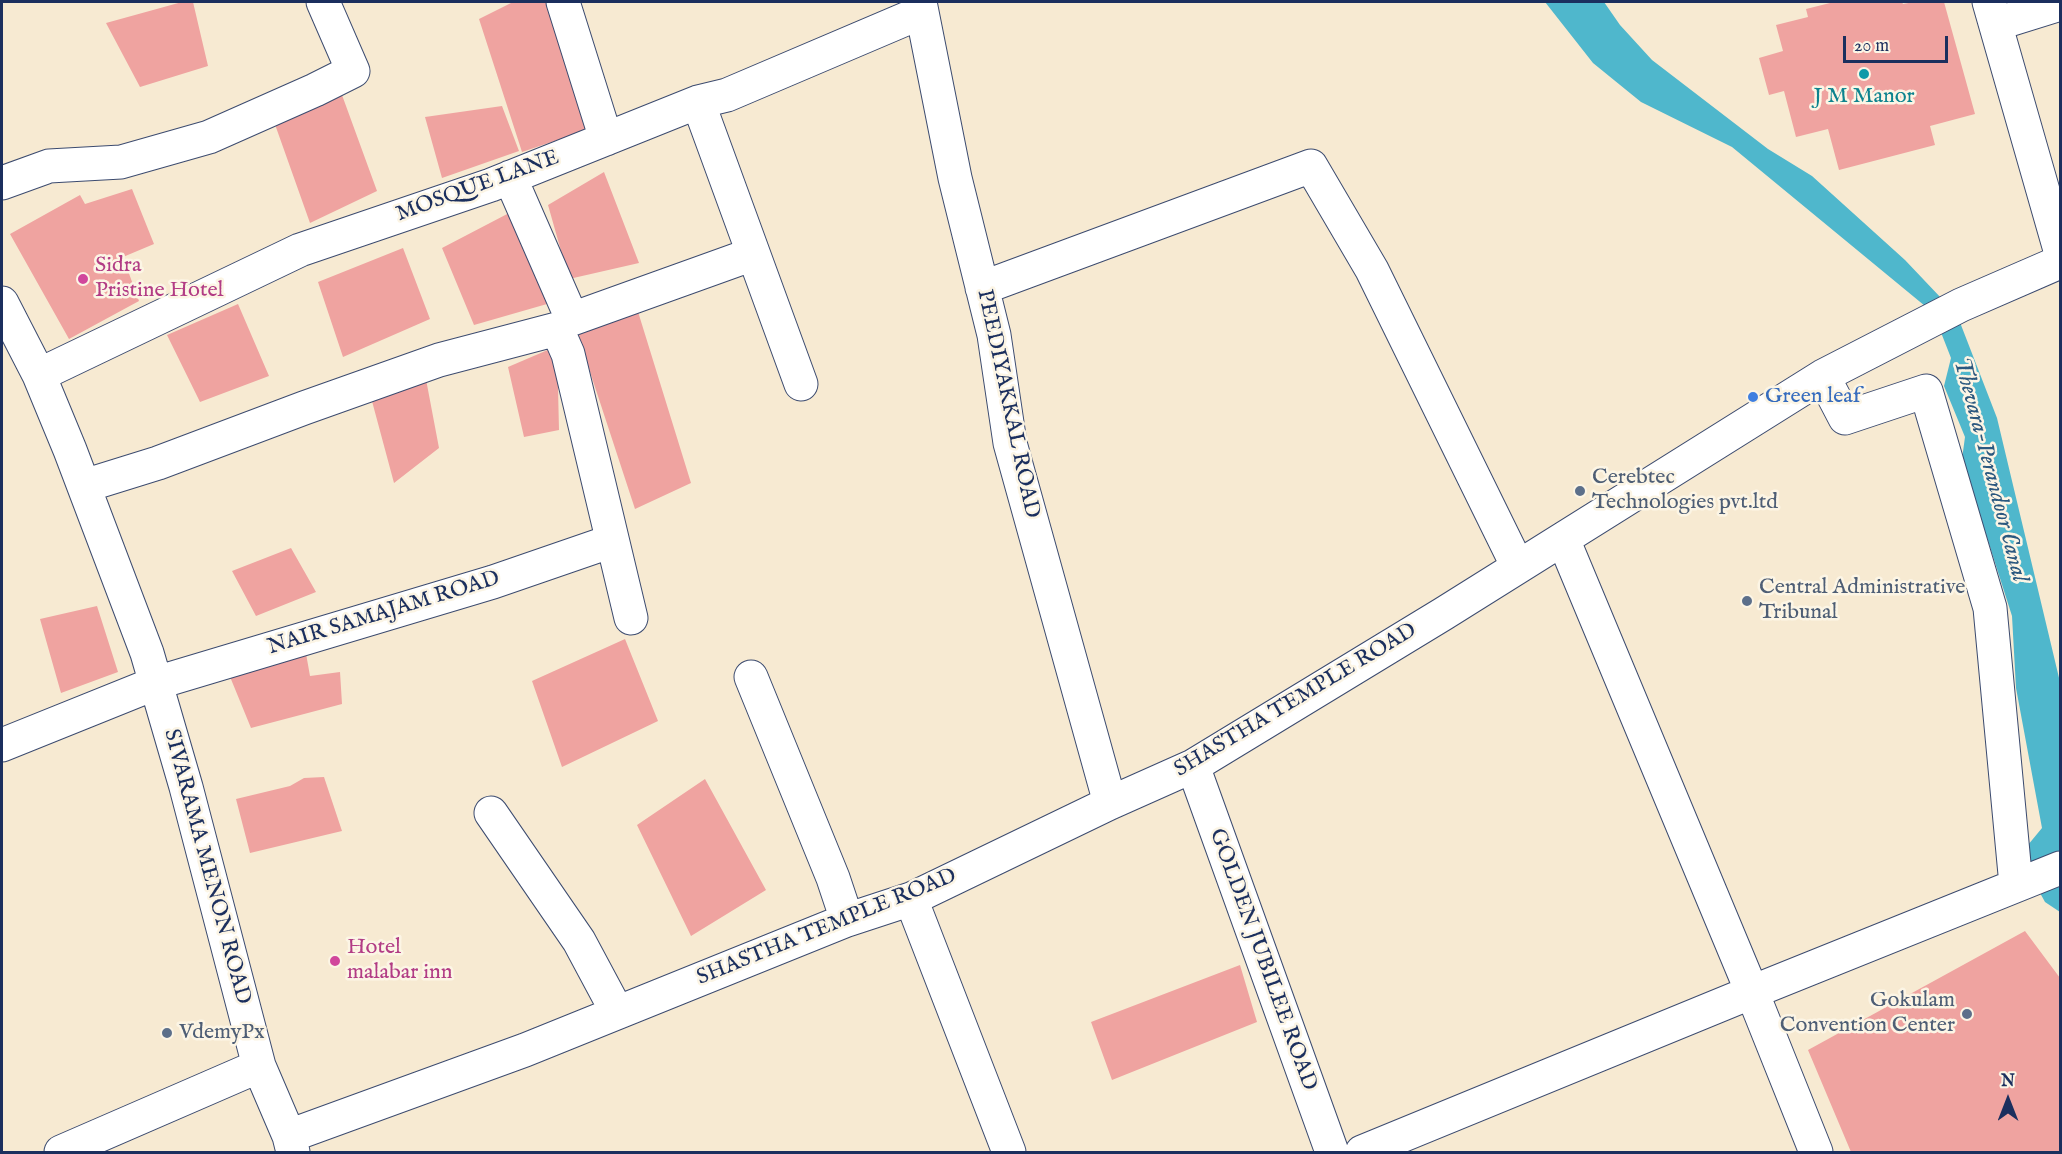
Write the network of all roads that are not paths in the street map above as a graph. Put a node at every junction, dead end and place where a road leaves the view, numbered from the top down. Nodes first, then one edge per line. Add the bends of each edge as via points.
1 (323, 2) edge
2 (563, 2) edge
3 (2061, 4) edge
4 (921, 7) edge
5 (1993, 13) edge
6 (698, 102) junction
7 (606, 139) junction
8 (510, 177) junction
9 (2, 183) edge
10 (2061, 250) edge
11 (753, 254) junction
12 (2061, 262) edge
13 (982, 288) junction
14 (6, 321) edge
15 (39, 375) junction
16 (1823, 376) junction
17 (801, 384) dead end
18 (84, 486) junction
19 (1563, 539) junction
20 (612, 541) junction
21 (1518, 567) junction
22 (631, 618) dead end
23 (751, 677) dead end
24 (156, 683) junction
25 (2, 744) edge
26 (1193, 766) junction
27 (1110, 803) junction
28 (491, 813) dead end
29 (2061, 868) edge
30 (2023, 883) junction
31 (911, 899) junction
32 (848, 920) junction
33 (1752, 992) junction
34 (617, 1012) junction
35 (260, 1066) junction
36 (291, 1144) edge
37 (62, 1152) edge
38 (1009, 1152) edge
39 (1332, 1152) edge
40 (1362, 1152) edge
41 (1816, 1152) edge

1 - 9 street via 353,71 209,137 121,162 50,166
2 - 7 street
3 - 5 street
4 - 6 street, MOSQUE LANE via 727,95
4 - 13 street, PEEDIYAKKAL ROAD via 955,178
5 - 10 street
6 - 7 street, MOSQUE LANE
6 - 11 street
7 - 8 street, MOSQUE LANE
8 - 11 street via 572,319
8 - 15 street, MOSQUE LANE via 300,250
11 - 17 street
12 - 16 street, SHASTHA TEMPLE ROAD via 1961,305
13 - 21 street via 1311,166 1372,270
13 - 27 street, PEEDIYAKKAL ROAD via 994,335 1010,443
14 - 15 street, SIVARAMA MENON ROAD
15 - 18 street, SIVARAMA MENON ROAD
16 - 19 street, SHASTHA TEMPLE ROAD
16 - 30 street via 1845,418 1926,392 1990,608
18 - 20 street via 158,464 439,360 558,329 568,354
18 - 24 street, SIVARAMA MENON ROAD
19 - 21 street, SHASTHA TEMPLE ROAD
19 - 33 street
20 - 22 street
20 - 24 street, NAIR SAMAJAM ROAD via 493,582
21 - 26 street, SHASTHA TEMPLE ROAD
23 - 32 street
24 - 25 street
24 - 35 street, SIVARAMA MENON ROAD
26 - 27 street, SHASTHA TEMPLE ROAD
26 - 39 street, GOLDEN JUBILEE ROAD
27 - 31 street, SHASTHA TEMPLE ROAD
28 - 34 street via 579,940
29 - 30 street
30 - 33 street
31 - 32 street, SHASTHA TEMPLE ROAD
31 - 38 street
32 - 34 street, SHASTHA TEMPLE ROAD
33 - 40 street
33 - 41 street
34 - 36 street, SHASTHA TEMPLE ROAD
35 - 36 street, SIVARAMA MENON ROAD
35 - 37 street

